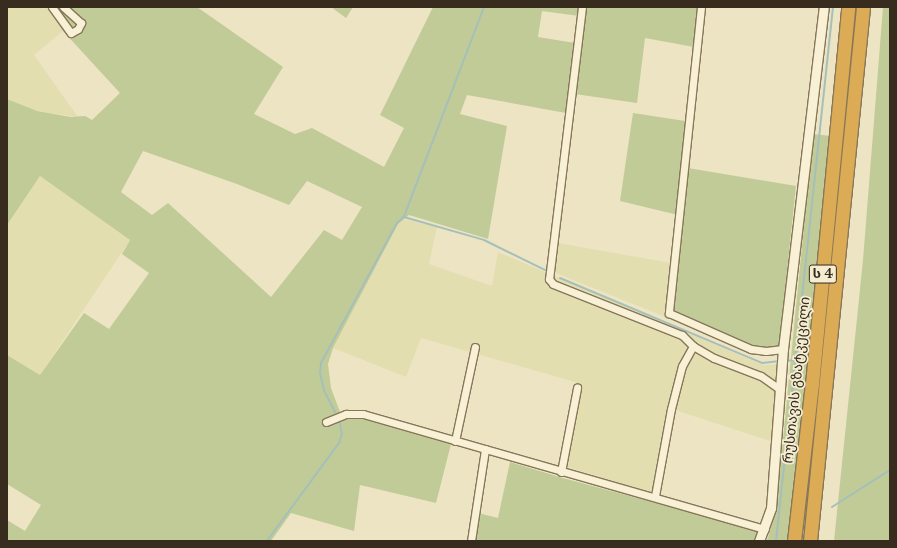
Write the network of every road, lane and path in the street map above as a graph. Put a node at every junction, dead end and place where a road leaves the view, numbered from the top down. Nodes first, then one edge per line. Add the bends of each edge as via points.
1 (52, 7) edge
2 (63, 7) edge
3 (582, 7) edge
4 (701, 7) edge
5 (824, 7) edge
6 (848, 7) edge
7 (863, 7) edge
8 (693, 346) junction
9 (475, 347) dead end
10 (783, 352) junction
11 (577, 388) dead end
12 (781, 390) junction
13 (326, 422) dead end
14 (455, 441) junction
15 (485, 449) junction
16 (561, 472) junction
17 (655, 496) junction
18 (765, 529) junction
19 (471, 541) edge
20 (759, 541) edge
21 (794, 541) edge
22 (810, 541) edge

1 - 2 street via 71,33 78,29 81,23
3 - 8 street via 549,279 553,284 682,335
4 - 10 street via 669,313 751,349
5 - 10 street
6 - 21 highway, რუსთავის გზატკეცილი / ს 4 via 812,384
7 - 22 highway, ს 4
8 - 12 street via 714,358 760,376
8 - 17 street via 682,366 671,409
9 - 14 street
10 - 12 street
11 - 16 street
12 - 18 street via 771,508
13 - 14 street via 346,414 363,414
14 - 15 street
15 - 16 street
15 - 19 street
16 - 17 street
17 - 18 street via 666,502
18 - 20 street

